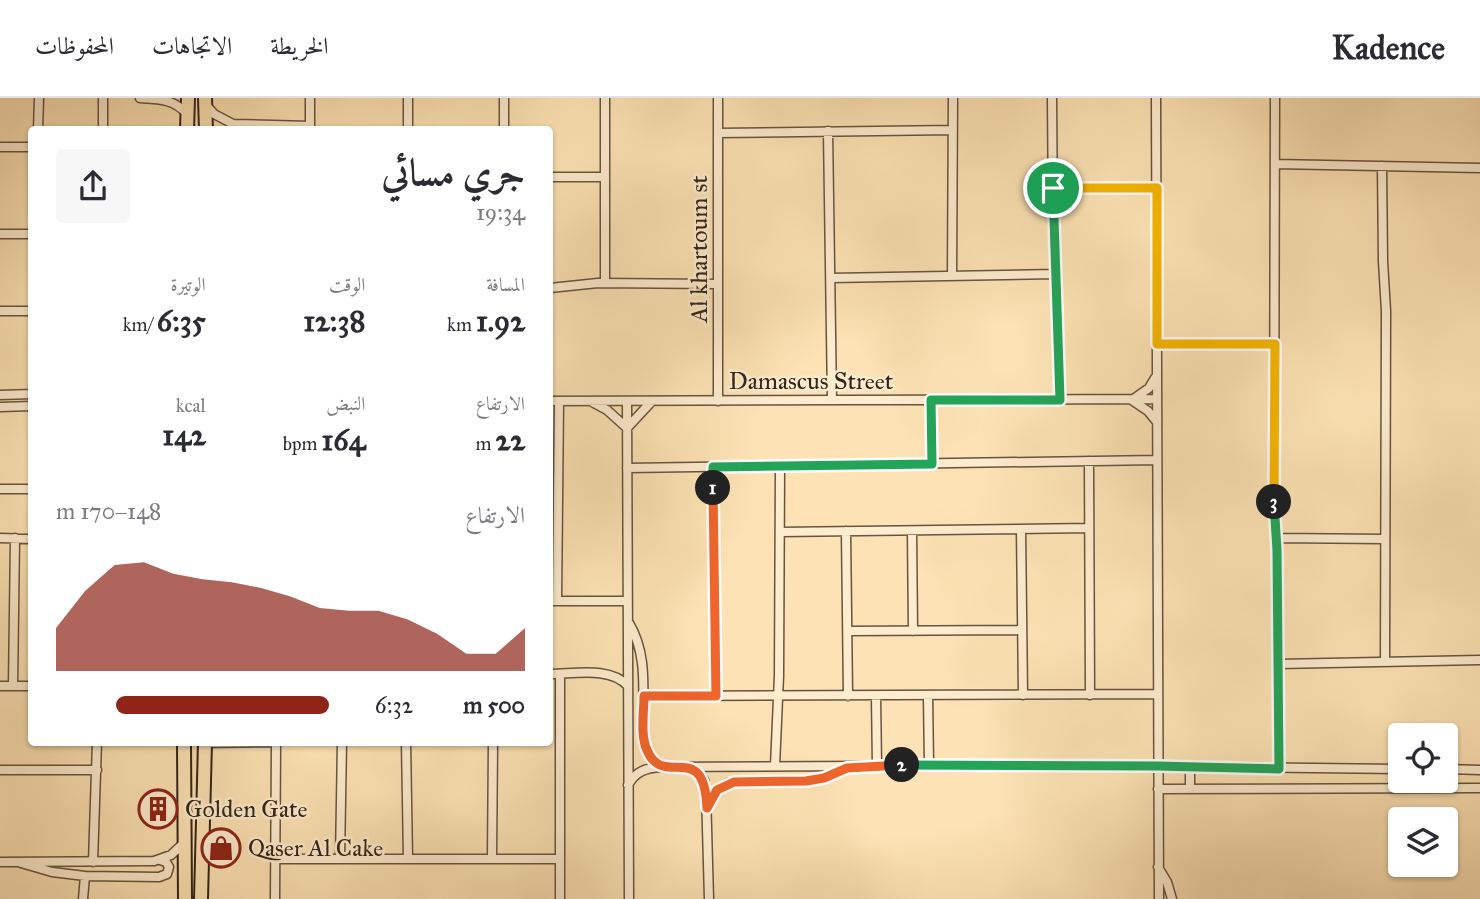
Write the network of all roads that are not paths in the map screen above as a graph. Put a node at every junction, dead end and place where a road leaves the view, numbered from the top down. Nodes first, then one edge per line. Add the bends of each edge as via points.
1 (38, 98) edge
2 (103, 98) edge
3 (140, 98) edge
4 (188, 98) edge
5 (310, 98) edge
6 (408, 98) edge
7 (504, 98) edge
8 (605, 98) edge
9 (718, 98) edge
10 (953, 98) edge
11 (1052, 98) edge
12 (1156, 98) edge
13 (1275, 98) edge
14 (166, 99) edge
15 (205, 101) edge
16 (187, 114) junction
17 (233, 124) junction
18 (38, 126) edge
19 (103, 126) edge
20 (187, 126) edge
21 (206, 126) edge
22 (229, 126) edge
23 (272, 126) edge
24 (310, 126) edge
25 (408, 126) edge
26 (504, 126) edge
27 (953, 130) junction
28 (828, 131) junction
29 (718, 133) junction
30 (0, 147) edge
31 (28, 147) edge
32 (1275, 164) junction
33 (1382, 166) junction
34 (1480, 168) edge
35 (553, 177) edge
36 (605, 177) junction
37 (1053, 188) junction
38 (1157, 188) junction
39 (0, 234) edge
40 (28, 234) edge
41 (1055, 274) junction
42 (952, 276) junction
43 (831, 278) junction
44 (605, 283) junction
45 (718, 284) junction
46 (553, 288) edge
47 (28, 310) edge
48 (0, 311) edge
49 (1157, 344) junction
50 (1275, 344) junction
51 (1157, 376) junction
52 (28, 394) edge
53 (0, 395) edge
54 (1157, 399) junction
55 (832, 400) junction
56 (931, 400) junction
57 (1060, 400) junction
58 (1130, 400) junction
59 (554, 401) edge
60 (591, 401) junction
61 (627, 401) junction
62 (652, 401) junction
63 (718, 401) junction
64 (0, 407) edge
65 (28, 407) edge
66 (1157, 422) junction
67 (627, 428) junction
68 (1157, 460) junction
69 (1089, 461) junction
70 (932, 464) junction
71 (780, 466) junction
72 (713, 467) junction
73 (627, 468) junction
74 (554, 469) edge
75 (0, 489) edge
76 (28, 489) edge
77 (1089, 528) junction
78 (1021, 529) junction
79 (846, 531) junction
80 (912, 531) junction
81 (780, 532) junction
82 (554, 535) edge
83 (0, 538) edge
84 (15, 538) junction
85 (1277, 538) junction
86 (28, 539) edge
87 (1384, 539) junction
88 (553, 601) edge
89 (627, 601) junction
90 (627, 620) junction
91 (1022, 630) junction
92 (848, 631) junction
93 (912, 631) junction
94 (1480, 660) edge
95 (628, 661) junction
96 (1385, 662) junction
97 (1279, 664) junction
98 (553, 674) edge
99 (560, 674) junction
100 (608, 674) junction
101 (0, 686) edge
102 (13, 686) junction
103 (28, 686) edge
104 (628, 686) junction
105 (1157, 694) junction
106 (1023, 695) junction
107 (1090, 695) junction
108 (644, 696) junction
109 (716, 696) junction
110 (777, 696) junction
111 (848, 696) junction
112 (876, 696) junction
113 (928, 696) junction
114 (97, 746) edge
115 (184, 746) edge
116 (205, 746) edge
117 (276, 746) edge
118 (342, 746) edge
119 (406, 746) edge
120 (493, 746) edge
121 (929, 765) junction
122 (775, 766) junction
123 (877, 766) junction
124 (1157, 766) junction
125 (1190, 766) junction
126 (661, 767) junction
127 (690, 768) junction
128 (847, 768) junction
129 (1279, 769) junction
130 (1388, 769) edge
131 (1458, 769) edge
132 (0, 770) edge
133 (97, 770) junction
134 (1480, 770) edge
135 (628, 785) junction
136 (1480, 788) edge
137 (1158, 789) junction
138 (1190, 789) junction
139 (707, 808) junction
140 (185, 842) junction
141 (275, 859) junction
142 (340, 859) junction
143 (408, 859) junction
144 (492, 859) junction
145 (560, 859) junction
146 (160, 860) junction
147 (18, 861) junction
148 (0, 862) edge
149 (93, 862) junction
150 (1158, 867) junction
151 (85, 876) junction
152 (83, 899) edge
153 (185, 899) edge
154 (201, 899) edge
155 (275, 899) edge
156 (560, 899) edge
157 (629, 899) edge
158 (709, 899) edge
159 (1159, 899) edge
160 (1172, 899) edge

1 - 18 street
2 - 19 street
3 - 14 street
4 - 16 main road
5 - 24 street
6 - 25 street
7 - 26 street
8 - 36 street
9 - 29 street, Al khartoum st
10 - 27 street
11 - 37 street
12 - 38 street
13 - 32 street
14 - 16 street
15 - 17 street via 214,114
15 - 21 main road
16 - 20 main road
17 - 22 street
17 - 23 street
27 - 28 street
27 - 42 street
28 - 29 street
28 - 43 street
29 - 45 street, Al khartoum st
30 - 31 street
32 - 33 street
32 - 50 street
33 - 34 street
33 - 87 street
35 - 36 street
36 - 44 street
37 - 38 street
37 - 41 street
38 - 49 street
39 - 40 street
41 - 42 street
41 - 57 street
42 - 43 street
43 - 55 street
44 - 45 street
44 - 46 street
45 - 63 street, Al khartoum st
47 - 48 street
49 - 50 street
49 - 51 street
50 - 85 street
51 - 54 street
51 - 58 street via 1149,388
52 - 53 street
54 - 58 street, Damascus Street
54 - 66 street
55 - 56 street, Damascus Street
55 - 63 street, Damascus Street
56 - 57 street, Damascus Street
56 - 70 street
57 - 58 street, Damascus Street
58 - 66 street
59 - 60 street, Damascus Street
59 - 74 street
60 - 61 street, Damascus Street
60 - 67 street
61 - 62 street, Damascus Street
61 - 67 street
62 - 63 street, Damascus Street
62 - 67 street
64 - 65 street
66 - 68 street
67 - 73 street
68 - 69 street
68 - 105 street
69 - 70 street
69 - 77 street
70 - 71 street
71 - 72 street
71 - 81 street
72 - 73 street
72 - 109 street
73 - 89 street
74 - 82 street
75 - 76 street
77 - 78 street
77 - 107 street
78 - 80 street
78 - 91 street
79 - 80 street
79 - 81 street
79 - 92 street
80 - 93 street
81 - 110 street
82 - 88 street
83 - 84 street
84 - 86 street
84 - 102 street
85 - 87 street
85 - 97 street
87 - 96 street
88 - 89 street
89 - 90 street
90 - 95 street
90 - 108 street via 640,650
91 - 93 street
91 - 106 street
92 - 93 street
92 - 111 street
94 - 96 street
95 - 100 street
95 - 104 street
96 - 97 street
97 - 129 street
98 - 99 street
99 - 100 street
99 - 145 street
100 - 104 street
101 - 102 street
102 - 103 street
104 - 135 street
105 - 107 street
105 - 124 street
106 - 107 street
106 - 113 street
108 - 109 street
108 - 126 street via 645,746
109 - 110 street
110 - 111 street
110 - 122 street
111 - 112 street
112 - 113 street
112 - 123 street
113 - 121 street
114 - 133 street
115 - 140 main road
116 - 154 main road
117 - 141 street
118 - 142 street
119 - 143 street
120 - 144 street
121 - 123 street
121 - 124 street
122 - 127 street
122 - 128 street
123 - 128 street
124 - 125 street
124 - 137 street
125 - 129 street
125 - 138 street
126 - 127 street
126 - 135 street via 643,770
127 - 139 street via 704,780
128 - 139 street via 816,780 728,783 712,796
129 - 130 street
131 - 134 street
132 - 133 street
133 - 149 street
135 - 157 street
136 - 138 street
137 - 138 street
137 - 150 street
139 - 158 street
140 - 146 street
140 - 153 main road
141 - 142 street
141 - 155 street
142 - 143 street
143 - 144 street
144 - 145 street
145 - 156 street
146 - 149 street
146 - 151 street via 169,867 162,877
147 - 148 street
147 - 149 street
147 - 151 street
150 - 159 street
150 - 160 street
151 - 152 street

